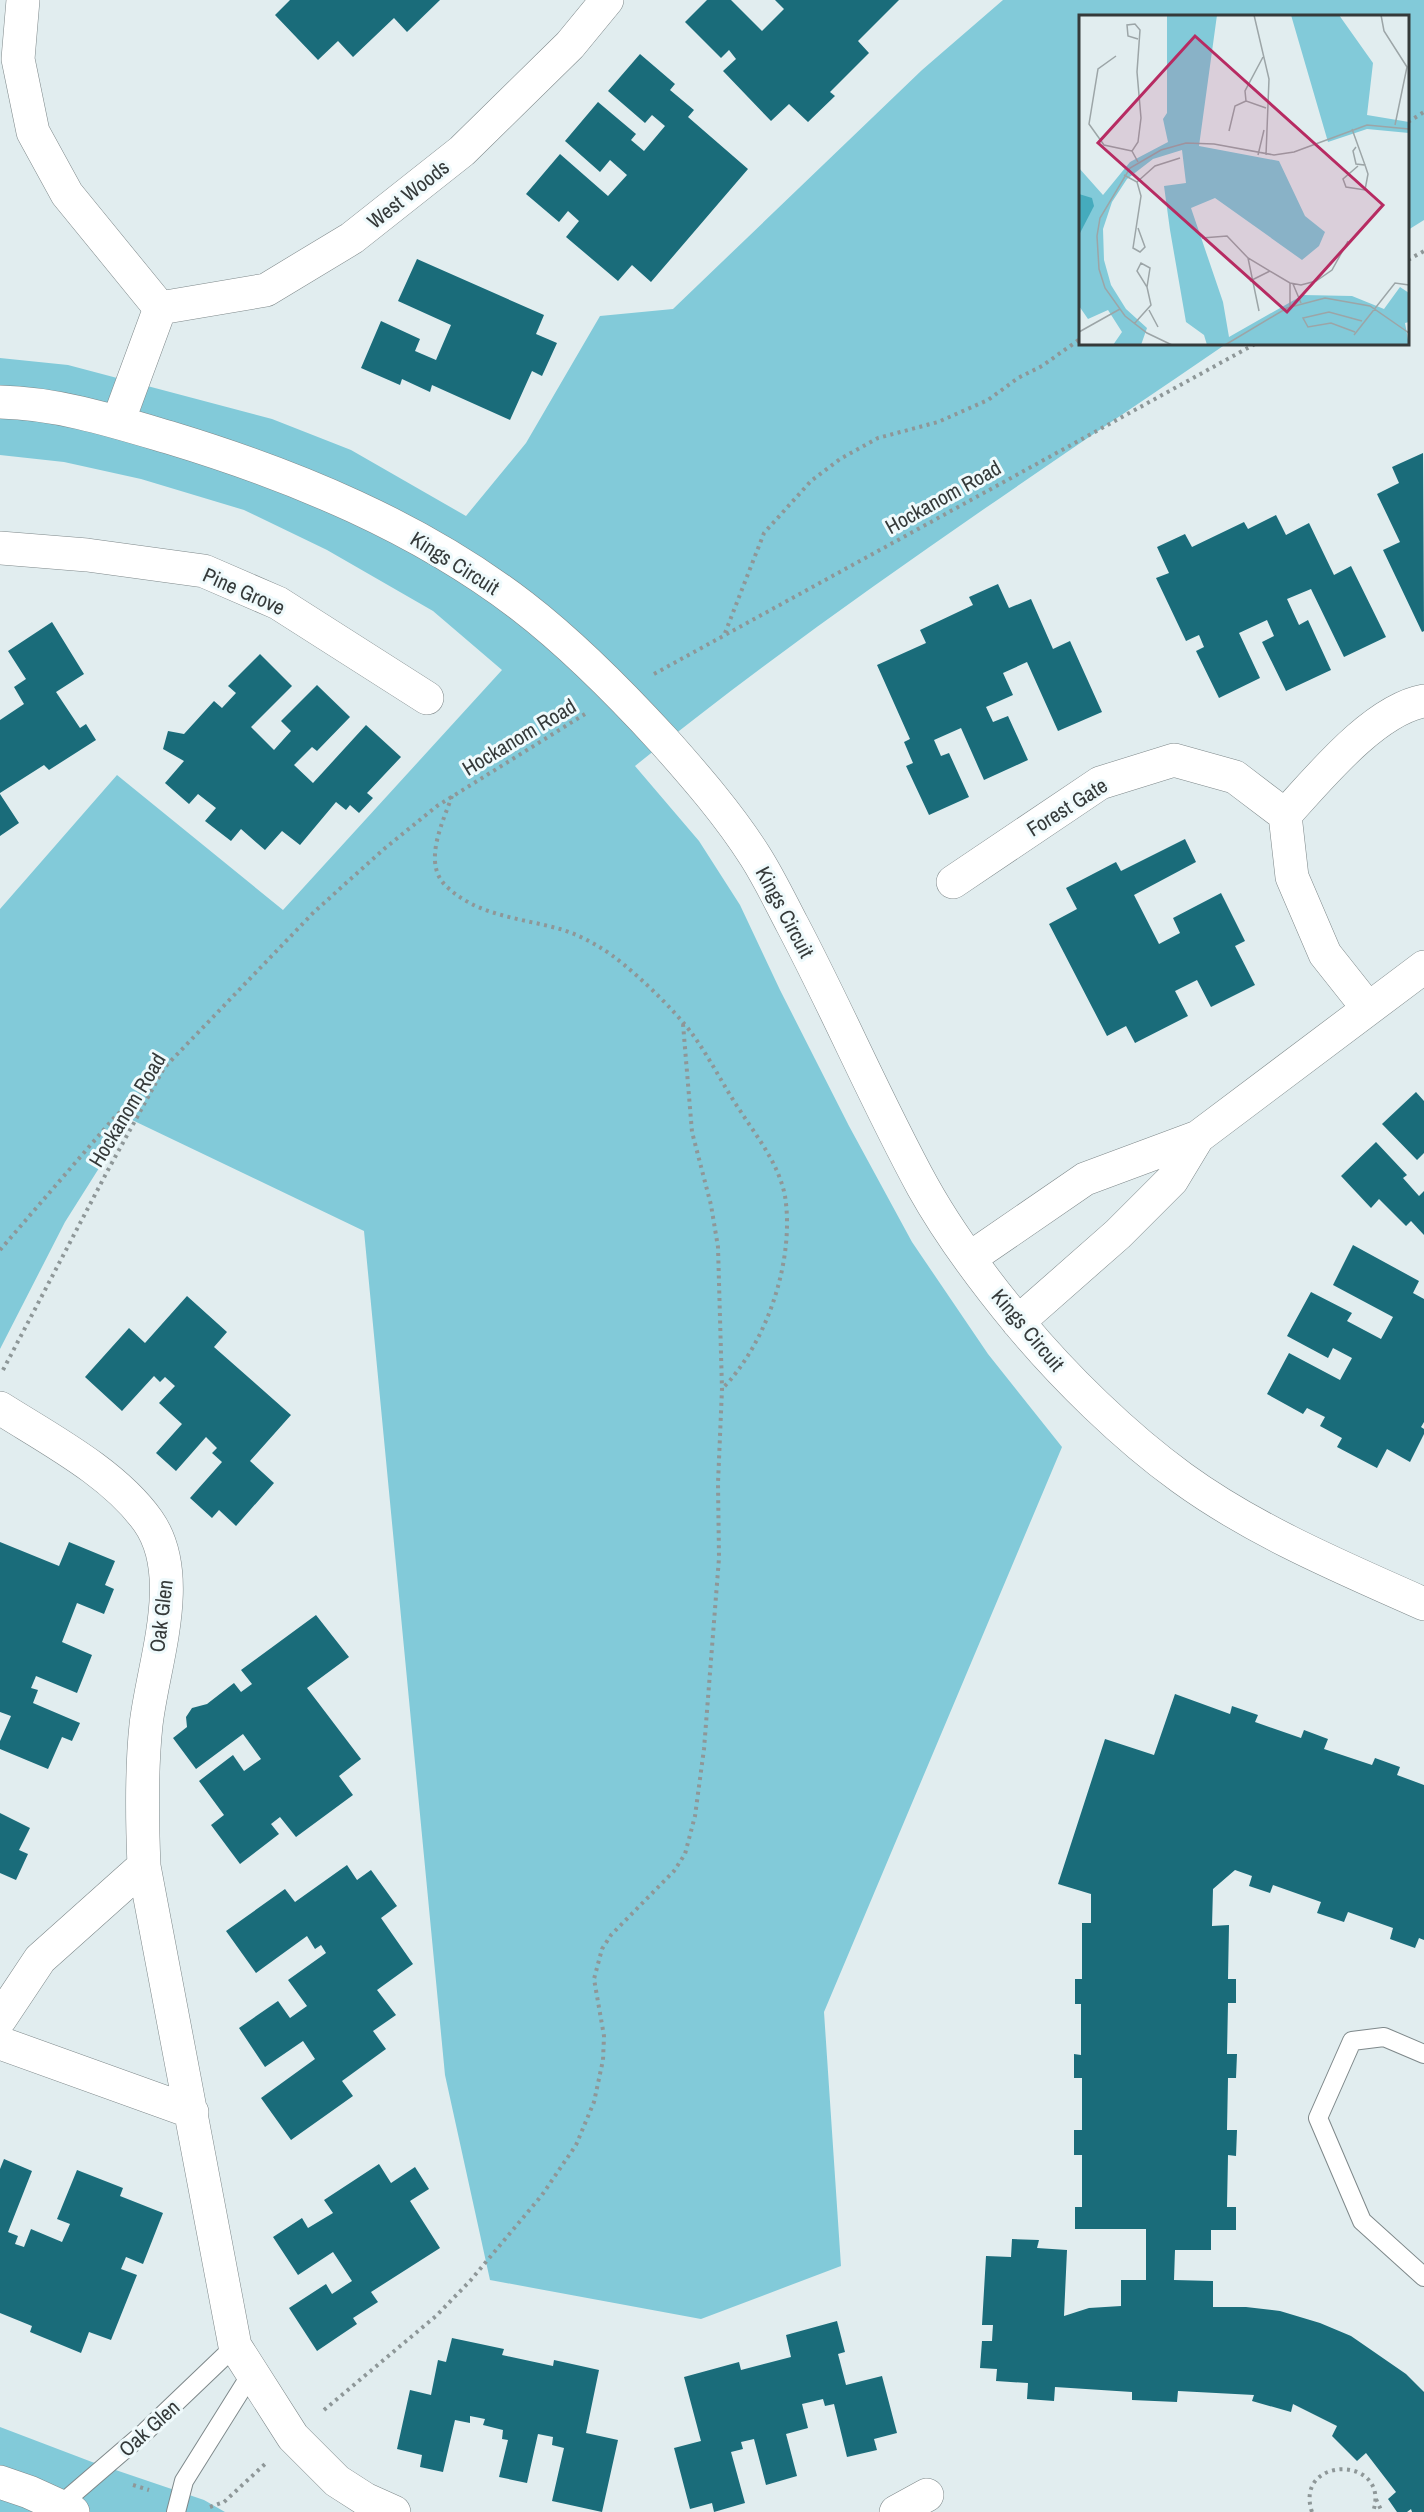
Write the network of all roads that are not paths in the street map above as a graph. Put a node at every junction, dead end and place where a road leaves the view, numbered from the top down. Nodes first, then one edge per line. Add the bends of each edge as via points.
1 (23, 0) edge
2 (607, 0) edge
3 (160, 308) junction
4 (0, 402) edge
5 (118, 422) junction
6 (0, 548) edge
7 (427, 698) dead end
8 (1424, 701) edge
9 (1286, 814) junction
10 (954, 882) dead end
11 (1424, 967) edge
12 (1367, 1007) junction
13 (1198, 1137) junction
14 (970, 1258) junction
15 (1018, 1322) junction
16 (0, 1408) edge
17 (1424, 1604) edge
18 (144, 1866) junction
19 (0, 2019) edge
20 (0, 2043) edge
21 (1424, 2054) edge
22 (192, 2112) junction
23 (1424, 2277) edge
24 (243, 2360) junction
25 (0, 2482) edge
26 (927, 2495) dead end
27 (66, 2509) edge
28 (176, 2512) edge
29 (394, 2512) edge
30 (896, 2512) edge

1 - 3 street via 18,59 33,132 67,194
2 - 3 street, West Woods via 570,45 462,151 352,238 266,290
3 - 5 street
4 - 5 street, Kings Circuit via 24,402
5 - 14 street, Kings Circuit via 250,464 360,509 414,536 522,606 620,693 729,818 756,857 814,964 925,1190
6 - 7 street, Pine Grove via 204,571 278,603
8 - 9 street via 1409,704 1354,741
9 - 10 street, Forest Gate via 1235,777 1174,760 1100,783
9 - 12 street via 1292,878 1325,954
11 - 12 street
12 - 13 street
13 - 14 street via 1086,1179
13 - 15 street via 1172,1180 1118,1234
14 - 15 street, Kings Circuit
15 - 17 street, Kings Circuit via 1069,1378 1182,1478 1319,1557
16 - 18 street, Oak Glen via 57,1444 129,1498 149,1522 167,1568 166,1604 146,1725 142,1795
18 - 19 street via 39,1959
18 - 22 street, Oak Glen
20 - 22 street
21 - 23 lane via 1384,2037 1352,2041 1318,2118 1362,2221
22 - 24 street, Oak Glen
24 - 27 lane, Oak Glen via 145,2432
24 - 28 lane via 184,2481
24 - 29 street, Oak Glen via 293,2437 338,2481
25 - 27 street
26 - 30 street

